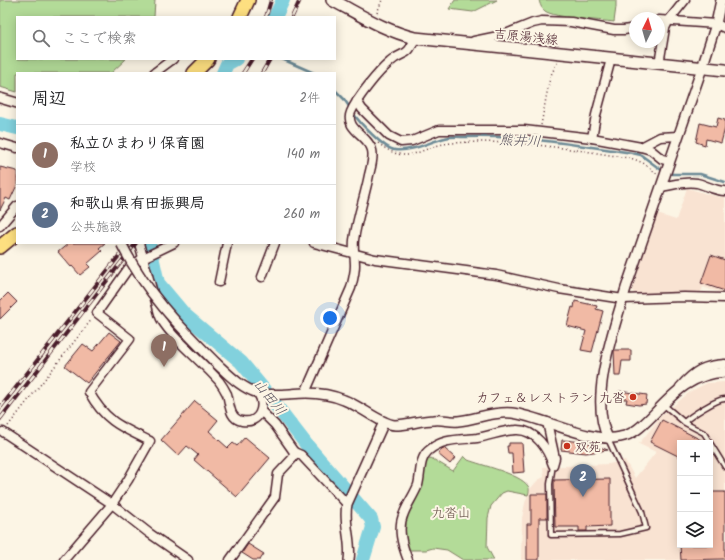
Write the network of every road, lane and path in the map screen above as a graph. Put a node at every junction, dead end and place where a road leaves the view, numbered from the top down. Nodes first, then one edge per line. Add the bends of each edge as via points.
1 (248, 0) edge
2 (332, 0) edge
3 (382, 0) edge
4 (684, 0) edge
5 (721, 0) edge
6 (240, 16) edge
7 (665, 20) edge
8 (669, 20) junction
9 (374, 23) junction
10 (716, 24) junction
11 (725, 28) edge
12 (629, 29) edge
13 (415, 38) junction
14 (464, 43) junction
15 (559, 54) junction
16 (611, 59) junction
17 (172, 60) edge
18 (207, 60) edge
19 (659, 64) junction
20 (702, 68) junction
21 (725, 70) edge
22 (155, 72) edge
23 (195, 72) edge
24 (0, 98) edge
25 (357, 101) junction
26 (16, 103) edge
27 (540, 132) junction
28 (678, 136) junction
29 (592, 138) junction
30 (0, 143) edge
31 (377, 143) dead end
32 (641, 147) junction
33 (16, 148) edge
34 (669, 163) junction
35 (663, 182) junction
36 (725, 190) edge
37 (16, 207) edge
38 (0, 226) edge
39 (16, 234) edge
40 (122, 244) edge
41 (139, 244) edge
42 (172, 244) edge
43 (227, 244) edge
44 (274, 244) edge
45 (318, 244) edge
46 (0, 247) edge
47 (353, 254) junction
48 (143, 258) junction
49 (262, 277) dead end
50 (219, 282) dead end
51 (725, 298) edge
52 (623, 299) junction
53 (97, 313) junction
54 (725, 364) edge
55 (725, 372) edge
56 (679, 389) junction
57 (258, 393) junction
58 (305, 393) junction
59 (725, 399) edge
60 (663, 404) junction
61 (262, 412) junction
62 (384, 422) junction
63 (547, 422) junction
64 (684, 422) junction
65 (3, 432) joint
66 (608, 438) junction
67 (294, 452) junction
68 (553, 465) junction
69 (725, 467) edge
70 (112, 504) junction
71 (347, 504) junction
72 (64, 560) edge
73 (188, 560) edge
74 (230, 560) edge
75 (349, 560) edge
76 (408, 560) edge

1 - 6 highway
2 - 9 main road, 吉原湯浅線
3 - 9 path
4 - 8 street
5 - 10 street
7 - 8 street
8 - 10 street
8 - 19 street via 665,28
9 - 13 main road, 吉原湯浅線 via 400,35
10 - 11 street
10 - 20 street
12 - 14 street via 614,30 566,21 542,21 497,36
13 - 14 main road, 吉原湯浅線
13 - 25 street via 409,51 390,62
14 - 15 main road, 吉原湯浅線
15 - 16 main road, 吉原湯浅線
15 - 27 path via 550,77
16 - 19 main road, 吉原湯浅線
16 - 29 street
17 - 22 street
18 - 23 highway
19 - 20 main road, 吉原湯浅線
20 - 21 main road, 吉原湯浅線
20 - 28 street
24 - 26 street
25 - 27 street via 389,136 401,142 444,130 498,129
25 - 47 street via 350,114 351,124 368,143 372,156 355,231
27 - 29 street
28 - 32 street via 660,137
28 - 34 street
29 - 32 street
30 - 33 street
31 - 35 path via 390,152 406,155 444,143 534,144 634,159 645,164
32 - 34 street via 651,150
34 - 35 street
35 - 36 street via 692,182 716,190
35 - 52 street
37 - 38 street
39 - 46 highway
40 - 57 street, bridge via 150,292 176,323 237,381
41 - 48 street
42 - 48 street
43 - 50 street
44 - 49 street
45 - 47 street
47 - 52 street via 496,275 559,289
47 - 58 street via 355,273 351,288
48 - 53 street via 128,269
48 - 61 street via 161,318 219,382 228,396 232,414 239,420 249,421
51 - 52 street
52 - 66 street via 602,375 601,420
53 - 65 path
53 - 70 street via 130,339 89,392 99,408 112,421 150,441
54 - 56 street via 706,366 695,372
55 - 56 street via 696,378
56 - 60 street
57 - 58 street
57 - 61 street via 262,400
58 - 62 street via 327,395 355,404
59 - 64 lane via 695,413
60 - 64 lane
60 - 66 street via 645,424 633,432 621,437
61 - 67 street via 275,425
62 - 63 street via 394,425 434,420 456,422 506,413
62 - 71 street
63 - 66 street via 588,435
63 - 68 street via 555,458
64 - 69 lane via 704,433
65 - 70 street
66 - 68 lane via 642,512 646,528 620,534 551,535 550,484
67 - 71 street via 301,455
67 - 74 street via 293,458 278,474 274,498
68 - 76 street via 544,446 531,434 517,429 484,437 453,439 428,451 424,456 416,490 403,514 402,542
70 - 72 street
70 - 73 street
71 - 75 street via 345,513 350,543

